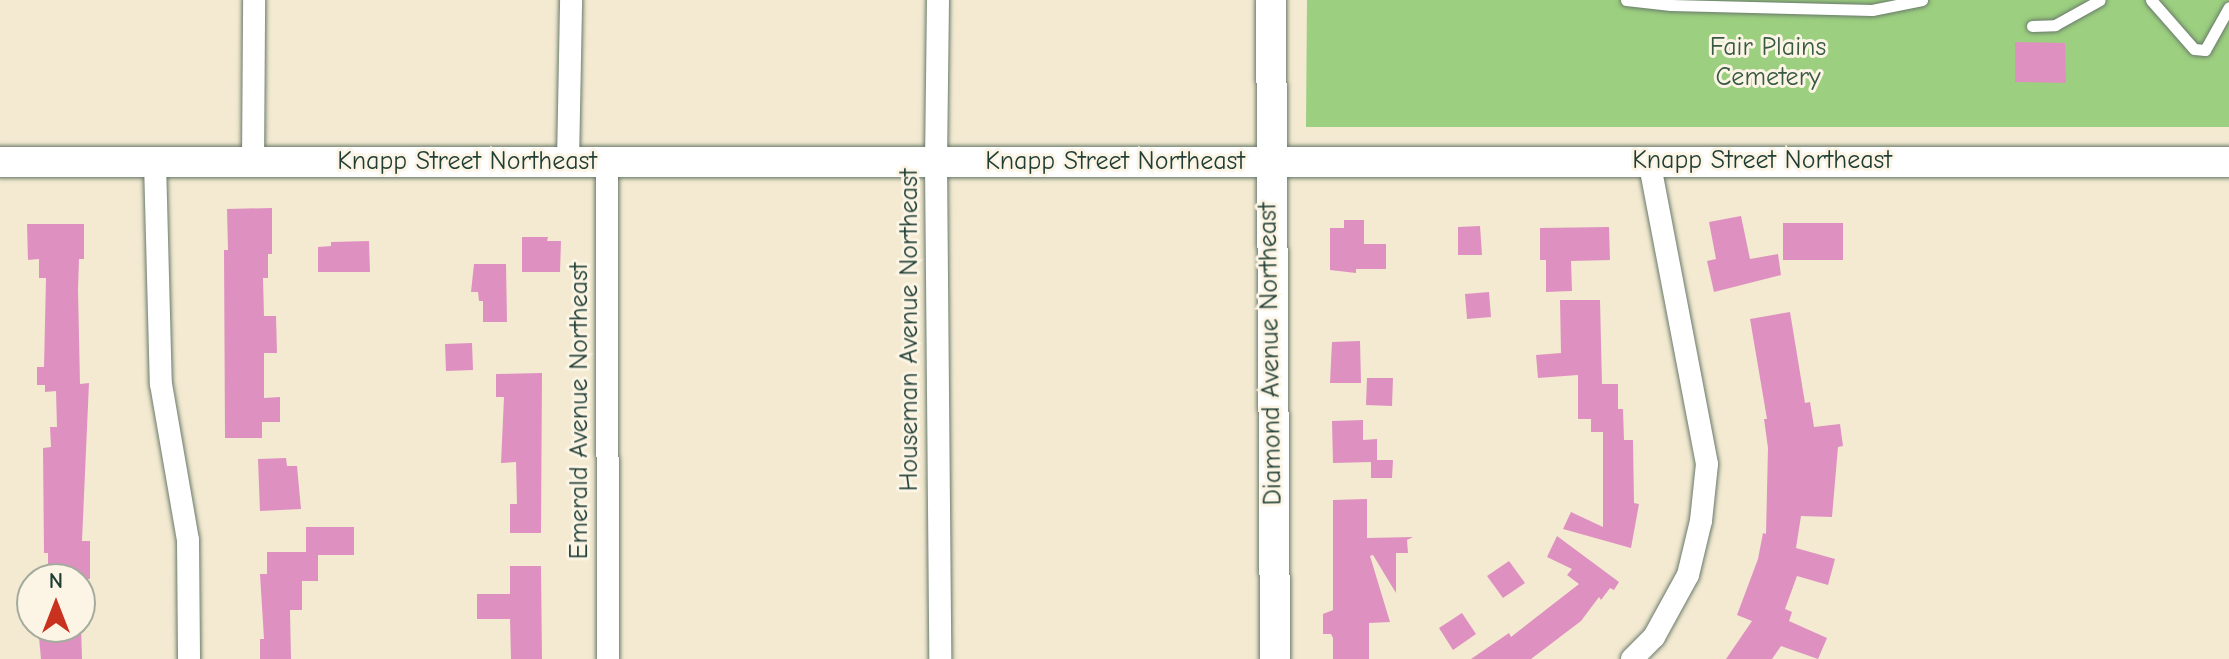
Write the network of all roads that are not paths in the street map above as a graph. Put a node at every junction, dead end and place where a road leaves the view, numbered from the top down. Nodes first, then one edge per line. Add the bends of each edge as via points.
1 (254, 0) edge
2 (571, 0) edge
3 (938, 0) edge
4 (1271, 0) edge
5 (1626, 0) edge
6 (1922, 0) edge
7 (2100, 0) edge
8 (2151, 0) edge
9 (2229, 7) edge
10 (2032, 26) dead end
11 (1270, 161) junction
12 (1649, 161) junction
13 (0, 162) edge
14 (155, 162) junction
15 (568, 162) junction
16 (607, 162) junction
17 (2229, 162) edge
18 (253, 163) junction
19 (936, 163) junction
20 (189, 659) edge
21 (608, 659) edge
22 (940, 659) edge
23 (1275, 659) edge
24 (1632, 659) edge

1 - 18 street
2 - 15 street
3 - 19 street, Houseman Avenue Northeast
4 - 11 main road, Diamond Avenue Northeast
5 - 6 lane via 1872,10
7 - 10 lane via 2055,25
8 - 9 lane via 2194,49 2205,50
11 - 12 main road, Knapp Street Northeast
11 - 19 main road, Knapp Street Northeast
11 - 23 main road, Diamond Avenue Northeast
12 - 17 main road, Knapp Street Northeast
12 - 24 street via 1707,464 1688,575 1654,637
13 - 14 main road, Knapp Street Northeast
14 - 18 main road, Knapp Street Northeast
14 - 20 street via 161,384 188,540
15 - 16 main road, Knapp Street Northeast
15 - 18 main road, Knapp Street Northeast
16 - 19 main road, Knapp Street Northeast
16 - 21 street, Emerald Avenue Northeast
19 - 22 street, Houseman Avenue Northeast

